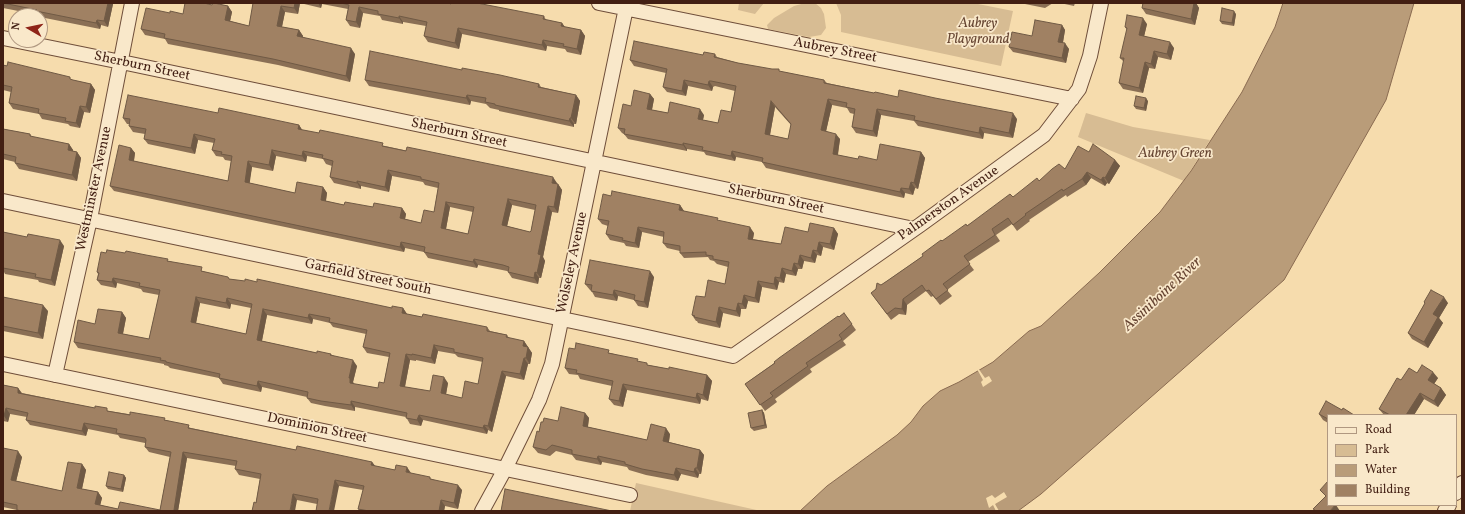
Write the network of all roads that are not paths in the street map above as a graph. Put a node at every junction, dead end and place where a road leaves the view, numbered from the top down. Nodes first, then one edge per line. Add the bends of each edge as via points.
1 (132, 3) edge
2 (599, 3) edge
3 (1102, 3) edge
4 (626, 6) edge
5 (3, 38) edge
6 (120, 62) junction
7 (1072, 99) junction
8 (594, 163) junction
9 (3, 201) edge
10 (90, 219) junction
11 (914, 229) junction
12 (562, 319) junction
13 (733, 356) joint
14 (3, 364) edge
15 (56, 374) junction
16 (505, 469) junction
17 (630, 495) dead end
18 (482, 511) edge

1 - 6 street, Westminster Avenue
2 - 4 street, Aubrey Street
3 - 7 street, Palmerston Avenue via 1090,56 1079,89
4 - 7 street, Aubrey Street
4 - 8 street, Wolseley Avenue
5 - 6 street, Sherburn Street
6 - 8 street, Sherburn Street
6 - 10 street, Westminster Avenue
7 - 11 street, Palmerston Avenue via 1044,135
8 - 11 street, Sherburn Street
8 - 12 street, Wolseley Avenue
9 - 10 street, Garfield Street South
10 - 12 street, Garfield Street South
10 - 15 street, Westminster Avenue
11 - 13 street, Palmerston Avenue
12 - 13 street, Garfield Street South
12 - 16 street, Wolseley Avenue via 552,364 539,400
14 - 15 street, Dominion Street
15 - 16 street, Dominion Street
16 - 17 street, Dominion Street
16 - 18 street, Wolseley Avenue

